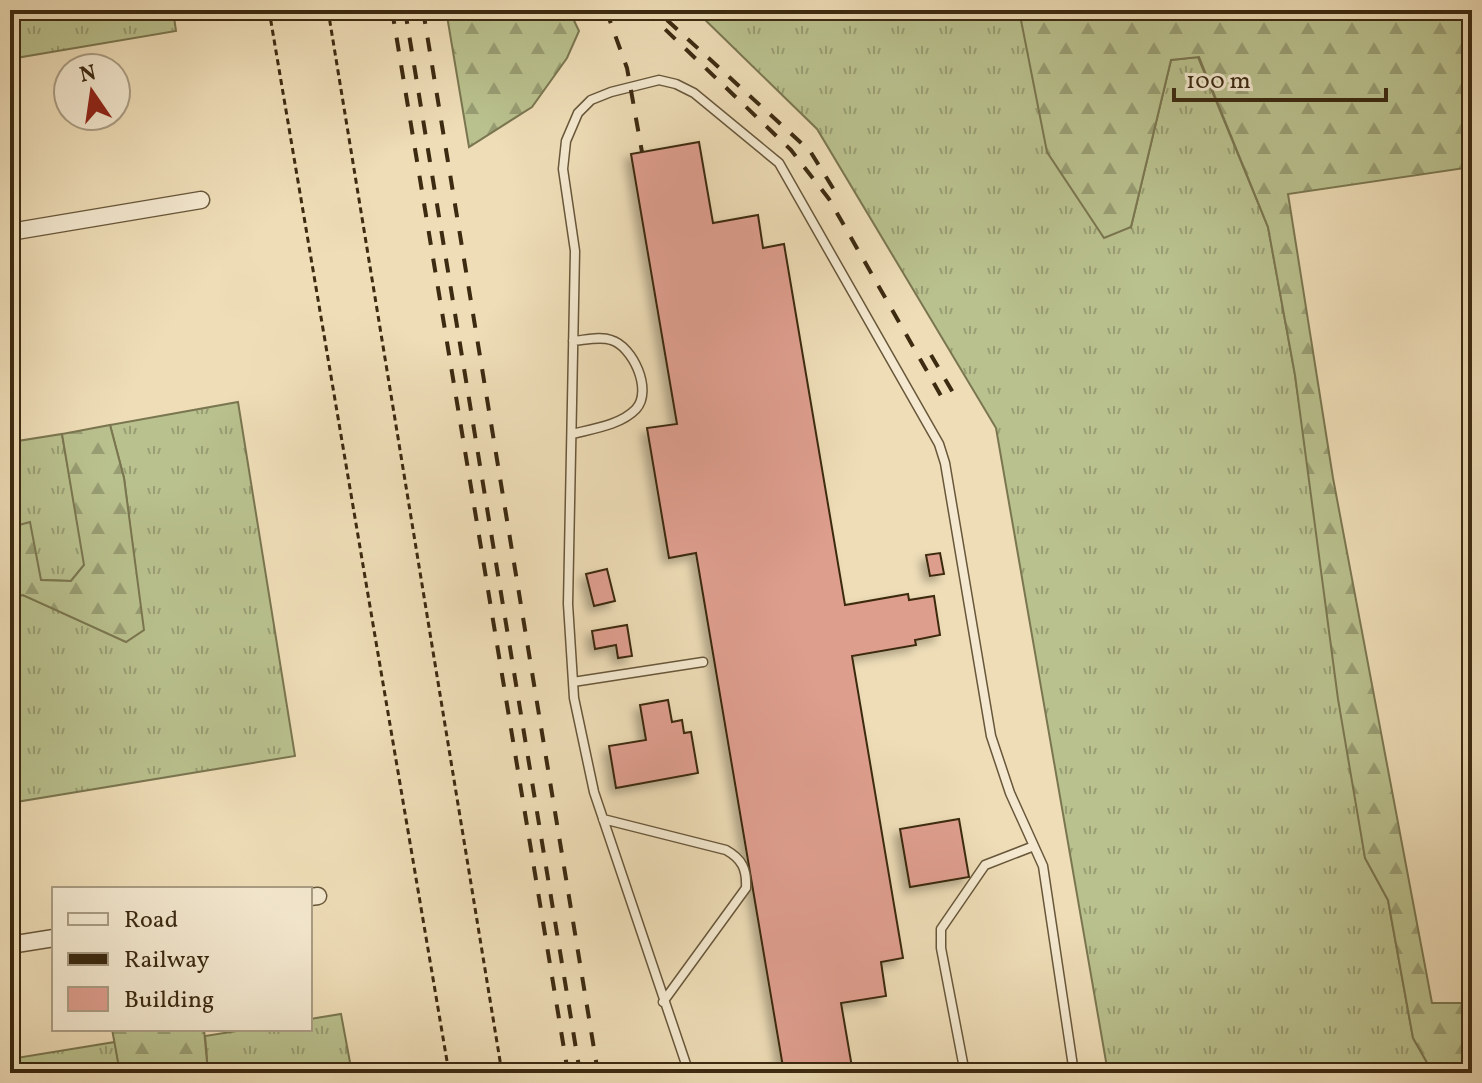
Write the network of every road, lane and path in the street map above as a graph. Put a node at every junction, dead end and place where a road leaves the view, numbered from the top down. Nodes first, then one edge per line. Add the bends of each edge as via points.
1 (269, 10) edge
2 (328, 10) edge
3 (201, 200) dead end
4 (10, 232) edge
5 (573, 341) junction
6 (572, 434) junction
7 (703, 662) dead end
8 (573, 682) junction
9 (603, 819) junction
10 (1034, 846) junction
11 (52, 938) edge
12 (10, 945) edge
13 (663, 1002) junction
14 (963, 1063) dead end
15 (449, 1073) edge
16 (502, 1073) edge
17 (689, 1073) edge
18 (1074, 1073) edge

1 - 15 path
2 - 16 path
3 - 4 street
5 - 6 lane
5 - 6 lane via 609,339 623,345 643,393 638,408 618,421
5 - 10 lane via 575,251 563,169 566,141 578,113 591,100 659,80 676,84 779,163 939,444 991,736
6 - 8 lane via 568,604
7 - 8 lane
8 - 9 lane
9 - 13 lane
9 - 13 lane via 726,850 739,857 747,874 746,888
10 - 14 lane via 985,865 941,929
10 - 18 lane via 1043,866
11 - 12 street
13 - 17 lane

